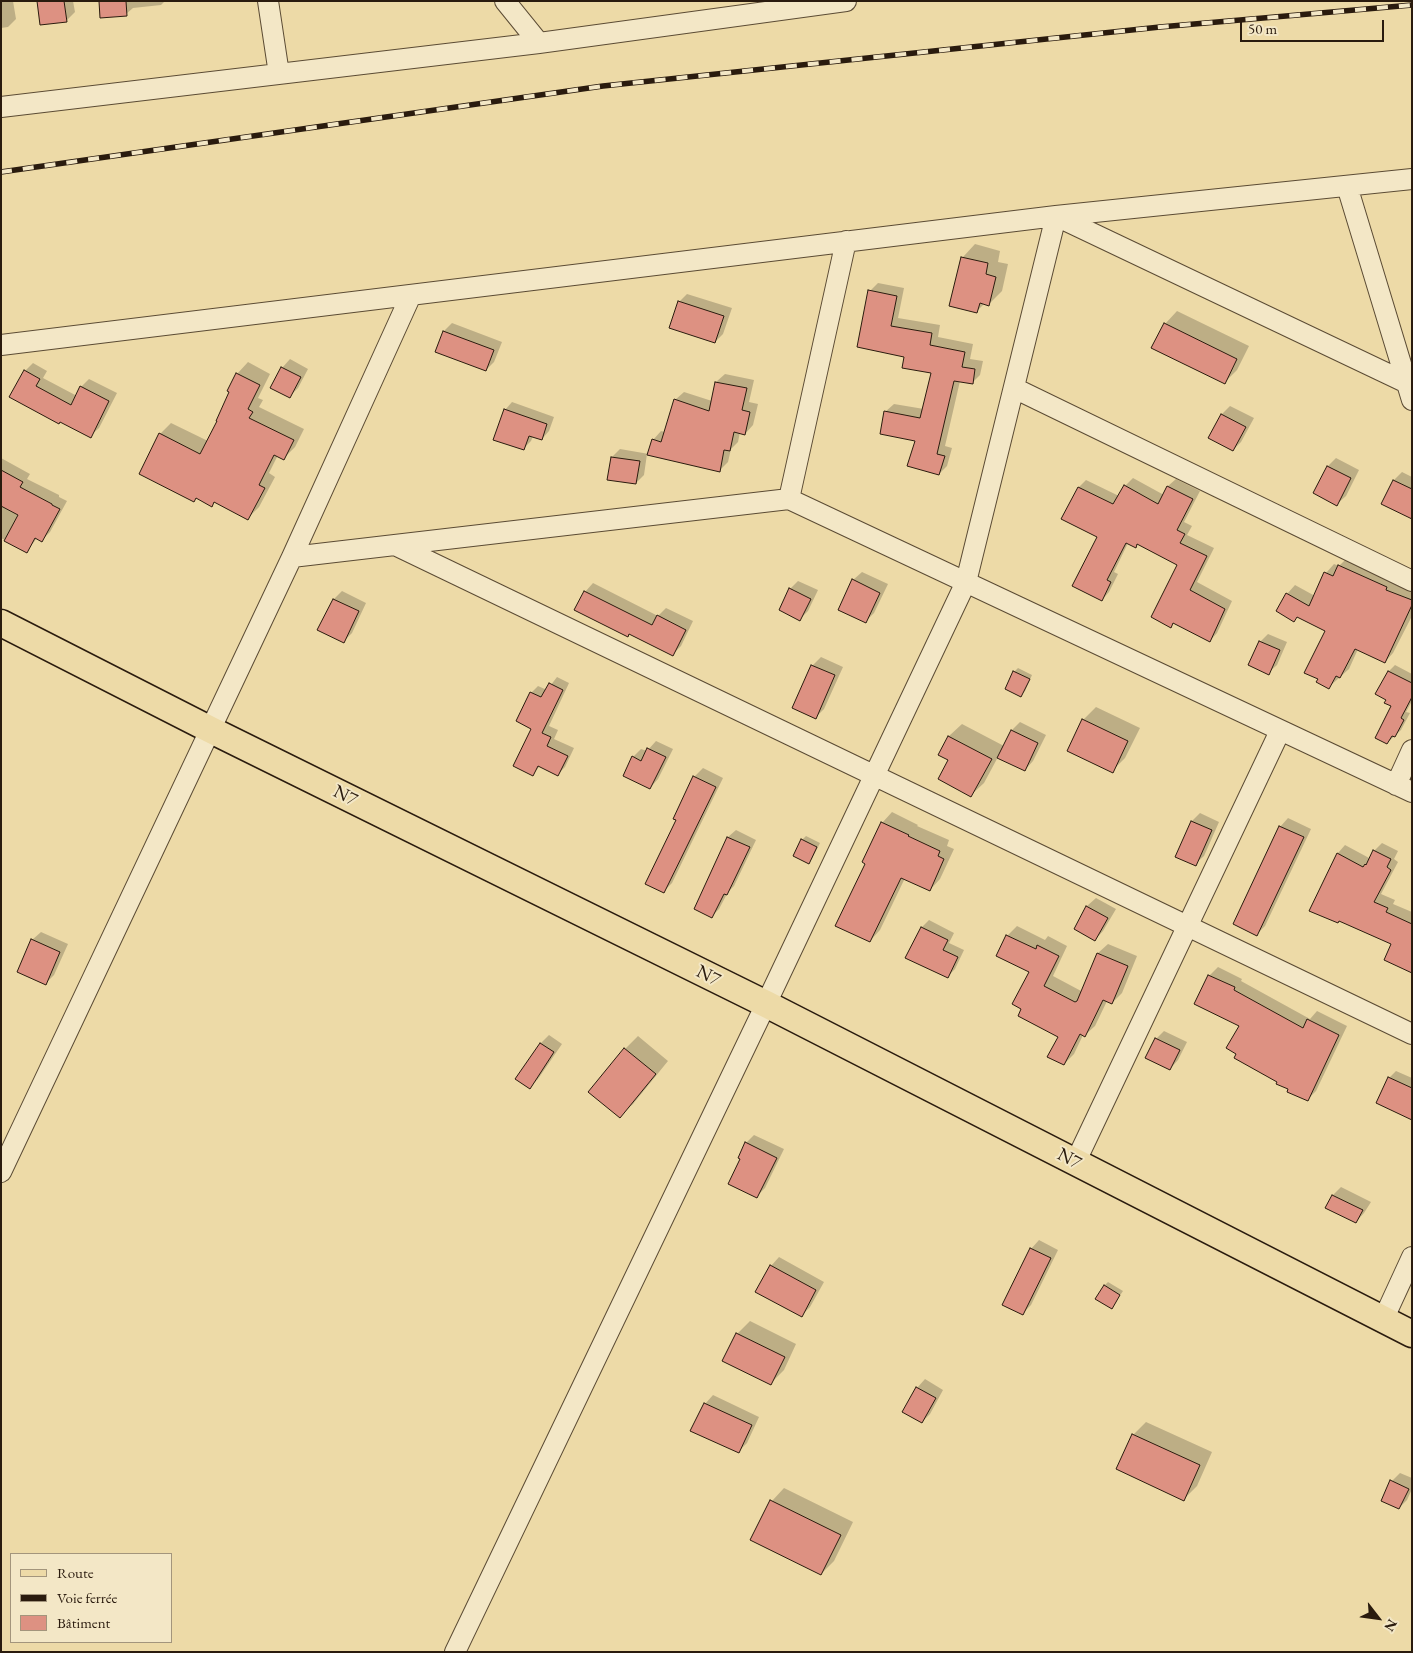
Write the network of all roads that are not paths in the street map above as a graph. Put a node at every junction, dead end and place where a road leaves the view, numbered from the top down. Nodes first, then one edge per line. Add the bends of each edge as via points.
1 (268, 1) edge
2 (505, 1) edge
3 (846, 1) edge
4 (809, 3) edge
5 (539, 43) junction
6 (278, 74) junction
7 (1, 106) edge
8 (1412, 180) edge
9 (1347, 186) junction
10 (1056, 216) junction
11 (846, 242) junction
12 (411, 295) junction
13 (1, 346) edge
14 (1014, 388) junction
15 (1409, 392) edge
16 (789, 499) junction
17 (395, 545) junction
18 (292, 557) junction
19 (1412, 581) edge
20 (966, 582) junction
21 (1, 623) edge
22 (211, 730) junction
23 (1280, 730) junction
24 (1412, 750) edge
25 (874, 775) junction
26 (1404, 789) edge
27 (1188, 926) junction
28 (766, 1004) junction
29 (1412, 1034) edge
30 (1076, 1163) junction
31 (1, 1172) edge
32 (1412, 1257) edge
33 (1383, 1320) junction
34 (1412, 1334) edge
35 (454, 1652) edge

1 - 6 street
2 - 5 street
3 - 4 street
4 - 5 street
5 - 6 street
6 - 7 street
8 - 9 street
9 - 10 street
9 - 15 street
10 - 11 street
10 - 14 street
10 - 15 street
11 - 12 street
11 - 16 street
12 - 13 street
12 - 18 street
14 - 19 street
14 - 20 street
16 - 17 street
16 - 20 street
17 - 18 street
17 - 25 street
18 - 22 street
20 - 23 street
20 - 25 street
21 - 22 main road, N7
22 - 28 main road, N7
22 - 31 street
23 - 26 street
23 - 27 street
24 - 26 street
25 - 27 street
25 - 28 street
27 - 29 street
27 - 30 street
28 - 30 main road, N7
28 - 35 street
30 - 33 main road, N7
32 - 33 street
33 - 34 main road, N7

